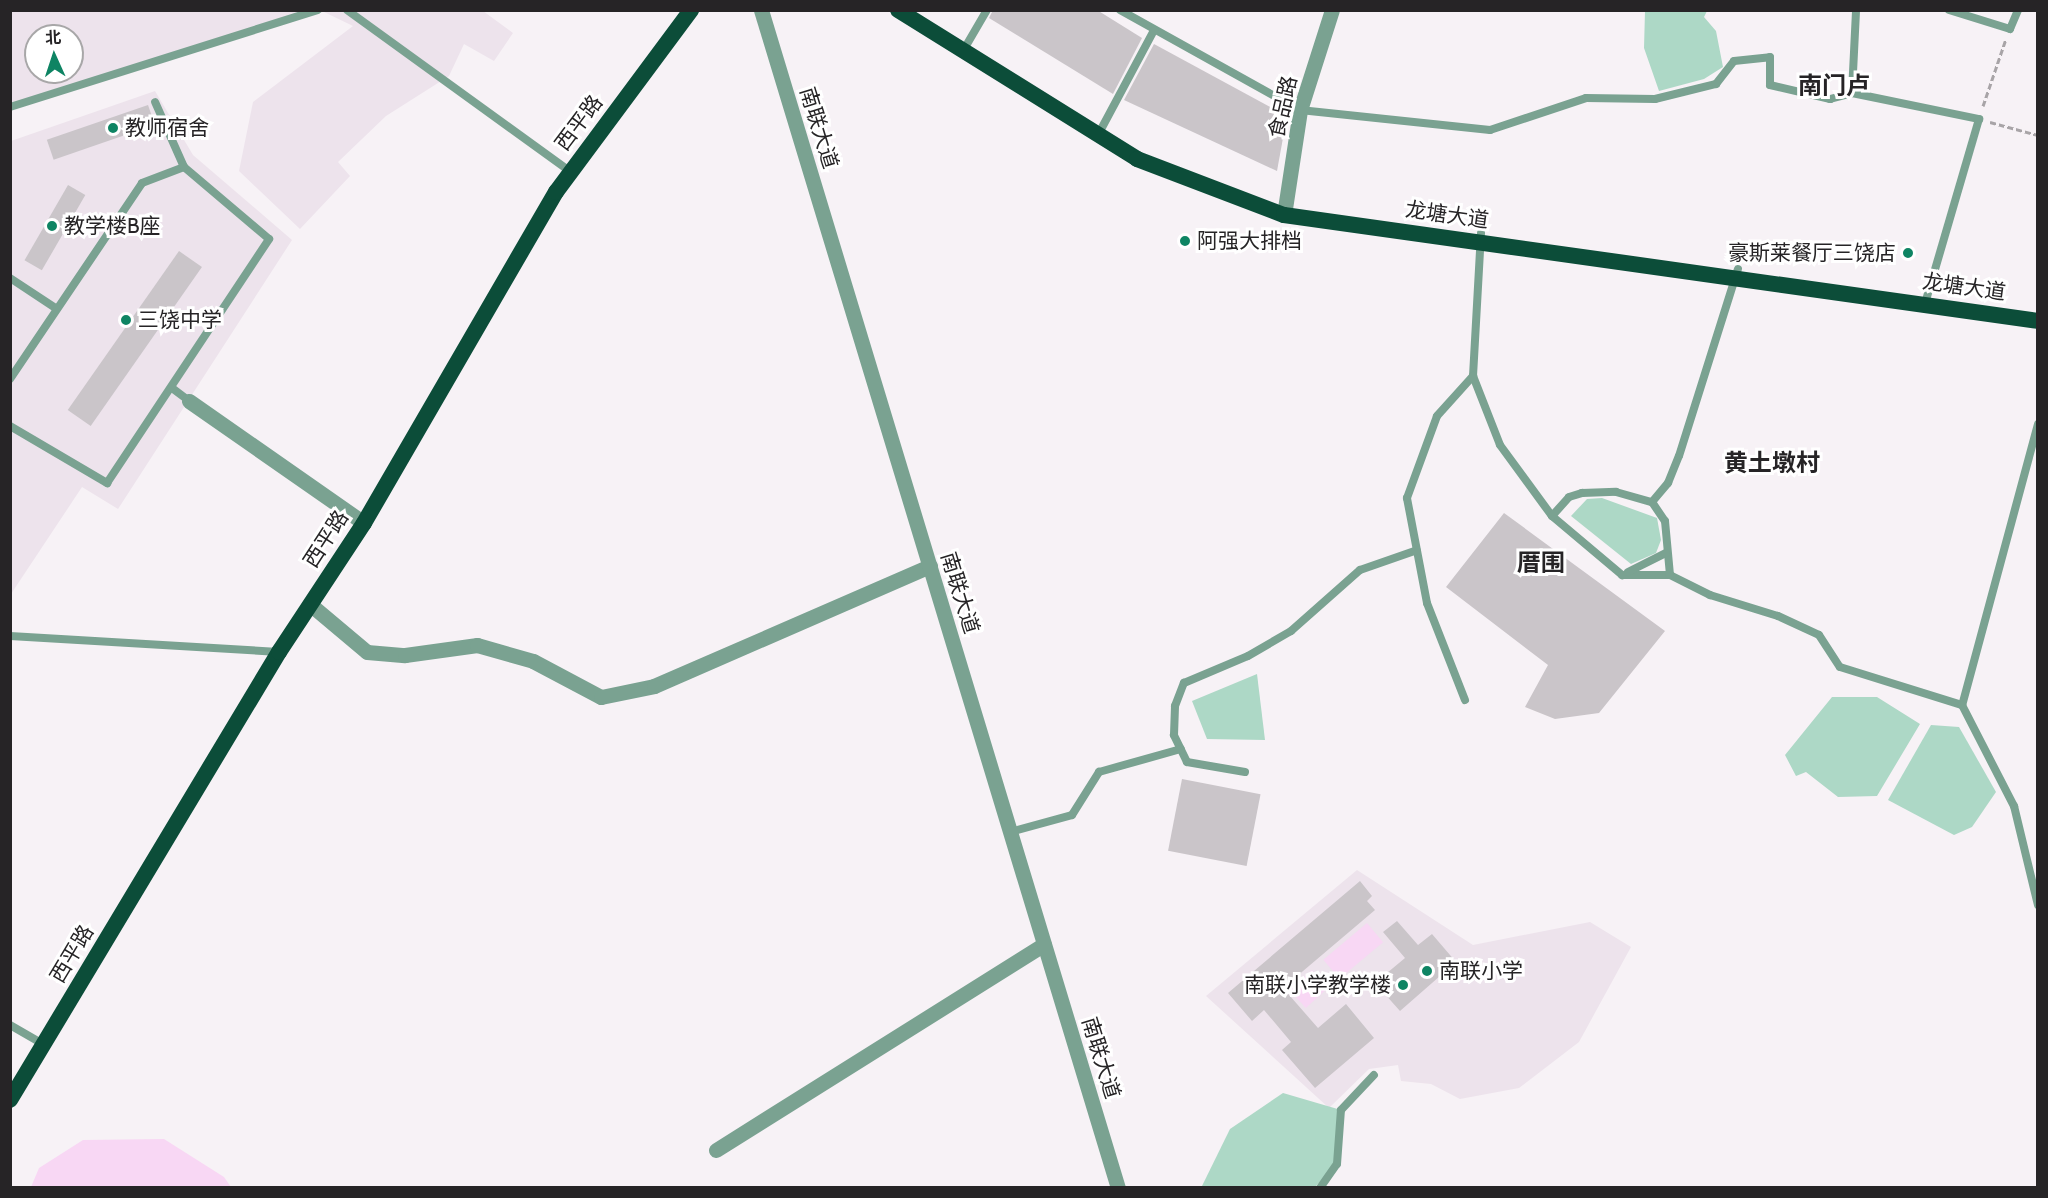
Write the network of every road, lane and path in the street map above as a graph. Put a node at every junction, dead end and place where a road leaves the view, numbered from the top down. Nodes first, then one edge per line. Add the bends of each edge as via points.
1 (318, 10) edge
2 (347, 10) edge
3 (691, 10) edge
4 (761, 10) edge
5 (898, 10) edge
6 (913, 10) edge
7 (987, 10) edge
8 (1120, 10) edge
9 (1332, 10) edge
10 (1856, 10) edge
11 (1949, 10) edge
12 (2018, 10) edge
13 (2010, 29) junction
14 (1154, 30) junction
15 (965, 47) junction
16 (1852, 93) junction
17 (155, 102) dead end
18 (10, 107) edge
19 (1300, 110) junction
20 (1979, 118) junction
21 (1100, 131) junction
22 (2037, 135) edge
23 (184, 167) junction
24 (571, 171) junction
25 (1285, 210) junction
26 (1481, 238) junction
27 (1737, 273) junction
28 (10, 278) edge
29 (1926, 300) junction
30 (57, 309) junction
31 (2037, 311) edge
32 (2037, 321) edge
33 (1473, 376) junction
34 (10, 379) edge
35 (172, 388) junction
36 (189, 401) joint
37 (2037, 424) edge
38 (10, 426) edge
39 (1652, 502) junction
40 (1552, 516) junction
41 (364, 523) junction
42 (1417, 550) junction
43 (1666, 553) junction
44 (930, 566) junction
45 (1622, 575) junction
46 (1670, 575) junction
47 (311, 604) junction
48 (10, 636) edge
49 (279, 652) junction
50 (1464, 700) dead end
51 (1962, 705) junction
52 (1181, 749) junction
53 (1245, 772) dead end
54 (1010, 832) junction
55 (2037, 905) edge
56 (1044, 944) junction
57 (10, 1025) edge
58 (44, 1045) junction
59 (1374, 1075) dead end
60 (10, 1100) edge
61 (716, 1150) dead end
62 (1118, 1188) edge
63 (1320, 1188) edge

1 - 18 lane
2 - 24 lane
3 - 24 highway, 西平路
4 - 44 street, 南联大道
5 - 15 highway, 龙塘大道
6 - 15 highway, 龙塘大道
7 - 15 lane
8 - 14 lane
9 - 19 street, 食品路
10 - 16 lane
11 - 13 lane
12 - 13 lane
13 - 20 path
14 - 19 lane
14 - 21 lane
15 - 21 highway, 龙塘大道
16 - 19 lane via 1830,99 1770,85 1770,57 1734,61 1716,84 1655,99 1586,98 1490,130
16 - 20 lane
17 - 23 lane
19 - 25 street, 食品路
20 - 22 path
20 - 29 lane
21 - 25 highway, 龙塘大道 via 1140,152
23 - 30 lane via 142,183
23 - 35 lane via 269,239
24 - 41 highway, 西平路
25 - 26 highway, 龙塘大道
26 - 27 highway, 龙塘大道
26 - 33 lane
27 - 29 highway, 龙塘大道
27 - 39 lane via 1712,363 1679,456 1668,483
28 - 30 lane
29 - 31 highway, 龙塘大道
29 - 32 highway, 龙塘大道
30 - 34 lane
33 - 40 lane via 1500,445
33 - 42 lane via 1437,416 1407,498
35 - 36 lane
35 - 38 lane via 107,483
36 - 41 street
37 - 51 lane
39 - 40 lane via 1616,492 1582,493 1569,498
39 - 43 lane via 1665,521
40 - 45 lane
41 - 47 highway, 西平路
42 - 50 lane via 1427,603
42 - 52 lane via 1360,570 1291,631 1248,656 1184,683 1175,706 1174,735
43 - 45 lane
43 - 46 lane
44 - 47 street via 654,686 601,697 533,661 477,645 405,655 367,652
44 - 54 street, 南联大道
45 - 46 lane
46 - 51 lane via 1819,634 1840,667
47 - 49 highway, 西平路
48 - 49 lane
49 - 58 highway, 西平路
51 - 55 lane via 2014,806
52 - 53 lane via 1187,762
52 - 54 lane via 1100,772 1072,814
54 - 56 street, 南联大道
56 - 61 street
56 - 62 street, 南联大道
57 - 58 lane
58 - 60 highway, 西平路
59 - 63 lane via 1341,1110 1337,1164

